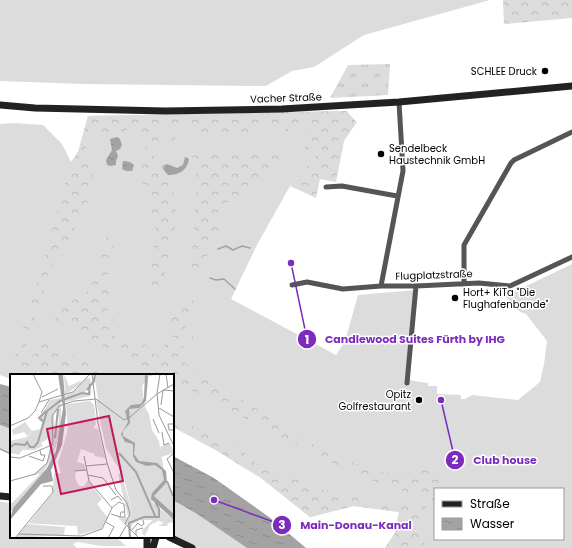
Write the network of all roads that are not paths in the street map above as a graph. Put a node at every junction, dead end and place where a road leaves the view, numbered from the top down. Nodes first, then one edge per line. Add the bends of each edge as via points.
1 (572, 86) edge
2 (399, 102) junction
3 (0, 105) edge
4 (572, 132) edge
5 (326, 187) dead end
6 (397, 196) junction
7 (572, 257) edge
8 (464, 284) junction
9 (292, 285) dead end
10 (381, 286) junction
11 (416, 286) junction
12 (407, 383) dead end
13 (0, 496) edge
14 (10, 497) edge
15 (156, 538) edge
16 (171, 538) edge
17 (153, 548) edge
18 (192, 548) edge

1 - 2 street, Vacher Straße
2 - 3 street, Vacher Straße via 282,109 187,110 36,108
2 - 6 street via 403,171
4 - 8 street via 511,163 464,245
5 - 6 street via 342,186
6 - 10 street
7 - 8 street, Flugplatzstraße via 510,286
8 - 11 street, Flugplatzstraße
9 - 10 street, Flugplatzstraße via 307,282 342,289
10 - 11 street, Flugplatzstraße
11 - 12 street
13 - 14 street
15 - 17 street
16 - 18 street

